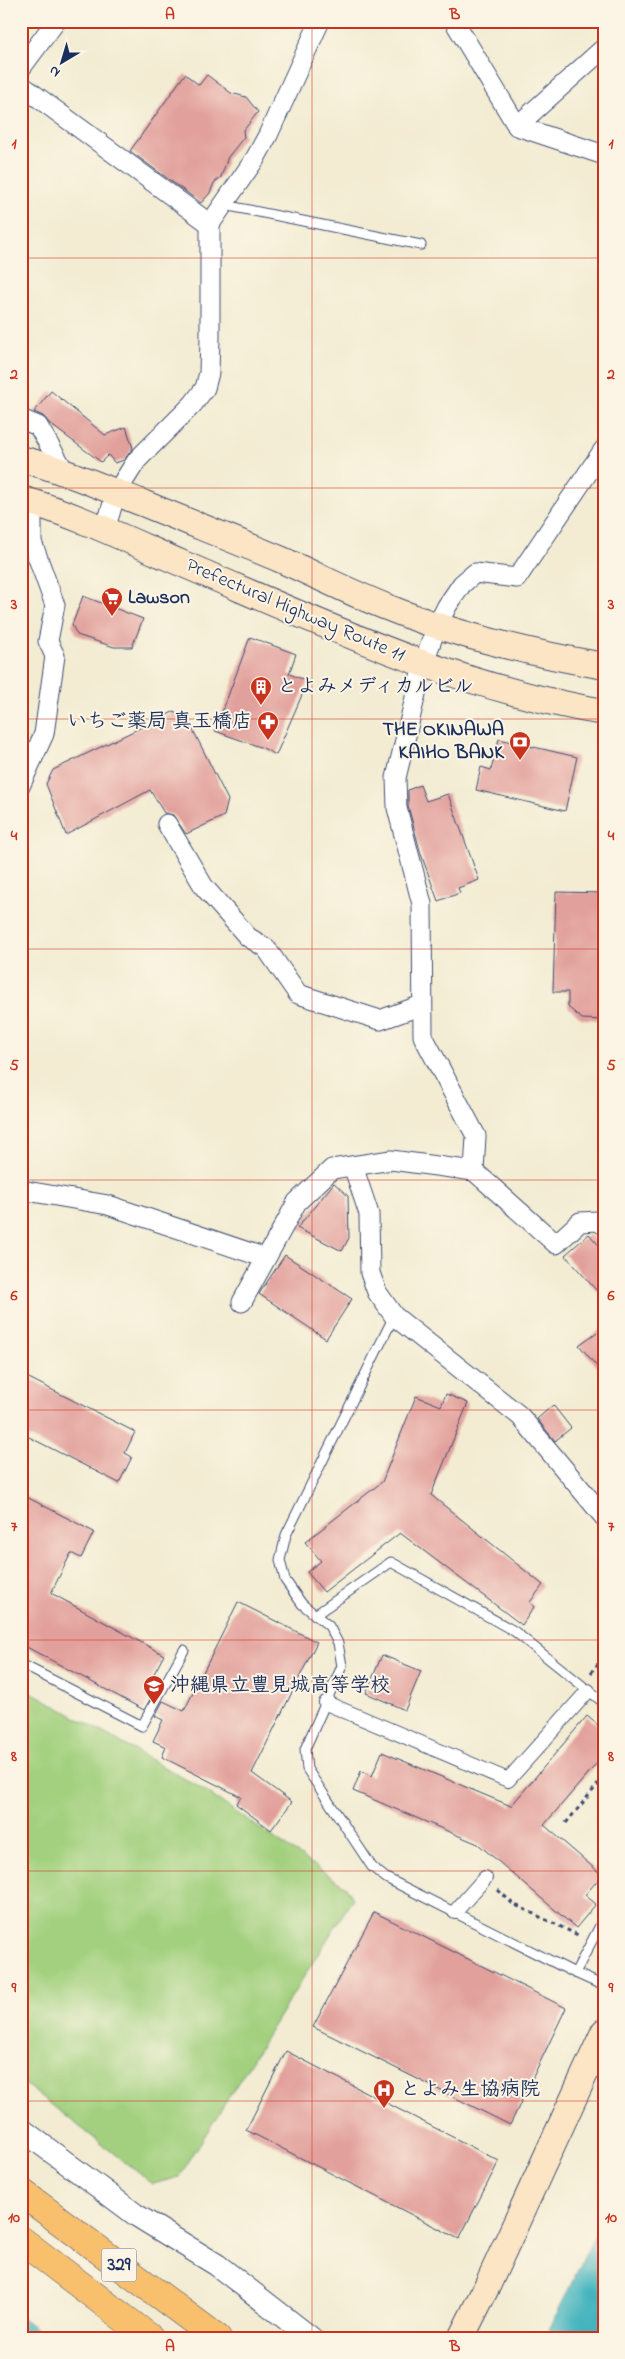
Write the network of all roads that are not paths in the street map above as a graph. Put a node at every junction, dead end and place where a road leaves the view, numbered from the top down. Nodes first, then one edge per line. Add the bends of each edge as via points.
1 (56, 21) edge
2 (320, 21) edge
3 (454, 21) edge
4 (604, 48) edge
5 (21, 68) edge
6 (21, 85) edge
7 (517, 126) junction
8 (604, 156) edge
9 (224, 205) junction
10 (210, 224) junction
11 (421, 244) dead end
12 (21, 419) edge
13 (604, 449) edge
14 (21, 459) edge
15 (65, 472) junction
16 (116, 492) junction
17 (27, 501) edge
18 (105, 530) junction
19 (437, 626) junction
20 (423, 664) junction
21 (604, 666) edge
22 (604, 712) edge
23 (21, 784) edge
24 (166, 824) dead end
25 (422, 1005) junction
26 (353, 1166) junction
27 (474, 1172) junction
28 (21, 1190) edge
29 (604, 1225) edge
30 (266, 1258) junction
31 (242, 1302) dead end
32 (394, 1316) junction
33 (604, 1517) edge
34 (315, 1615) junction
35 (184, 1650) dead end
36 (21, 1664) edge
37 (588, 1691) junction
38 (326, 1703) junction
39 (604, 1704) edge
40 (486, 1878) road end
41 (455, 1912) junction
42 (604, 1918) edge
43 (575, 1973) junction
44 (604, 1986) edge
45 (604, 2032) edge
46 (21, 2129) edge
47 (21, 2192) edge
48 (21, 2240) edge
49 (150, 2338) edge
50 (217, 2338) edge
51 (311, 2338) edge
52 (461, 2338) edge

1 - 5 street
2 - 9 street via 268,135
3 - 7 street
4 - 7 street
6 - 10 street
7 - 8 street
9 - 10 street
9 - 11 lane
10 - 16 street via 209,373 205,388 137,460
12 - 15 street via 38,426
13 - 19 street via 517,578 476,573 462,584
14 - 15 main road, Prefectural Highway Route 11
15 - 16 main road, Prefectural Highway Route 11
16 - 18 street
16 - 19 main road, Prefectural Highway Route 11 via 282,560 387,608
17 - 18 main road, Prefectural Highway Route 11
17 - 23 street via 32,542 54,605 48,641 55,656 44,734
18 - 20 main road, Prefectural Highway Route 11
19 - 20 street
19 - 21 main road, Prefectural Highway Route 11 via 493,643
20 - 22 main road, Prefectural Highway Route 11 via 512,692
20 - 25 street via 396,778 397,808 422,904
24 - 25 street via 204,887 248,937 266,948 298,994 380,1020
25 - 27 street via 423,1036 476,1136
26 - 27 street via 391,1160
26 - 30 street via 332,1169 297,1202
26 - 32 street via 369,1214 370,1274 377,1292
27 - 29 street via 556,1244 580,1222 598,1221
28 - 30 street via 108,1205
30 - 31 street
32 - 33 street via 520,1416
32 - 34 lane via 286,1535 280,1560 285,1580 302,1604
34 - 37 lane via 391,1562 514,1631
34 - 38 lane via 334,1634 342,1666
35 - 36 lane via 142,1726
37 - 38 street via 508,1780
37 - 39 lane
38 - 41 lane via 305,1749 307,1769 316,1786 372,1867 386,1878
40 - 41 street
41 - 43 lane
42 - 43 lane
43 - 44 lane
45 - 52 main road
46 - 51 street via 136,2215 217,2265
47 - 50 highway, 329
48 - 49 highway, 329

